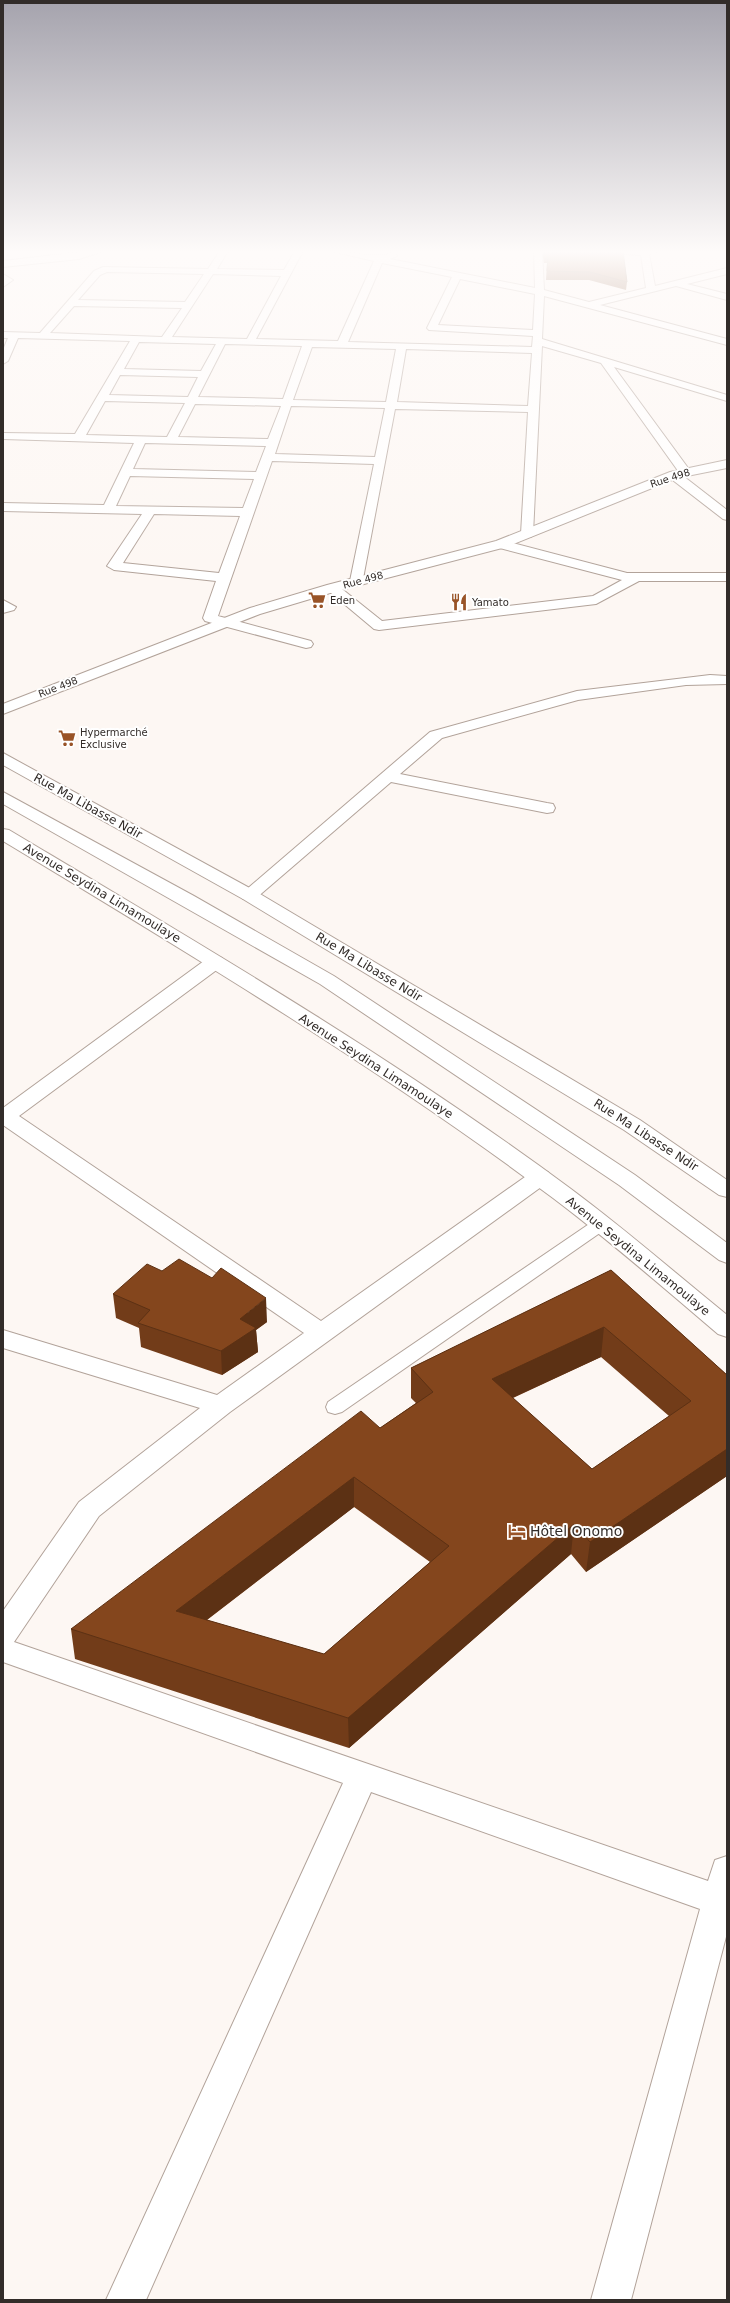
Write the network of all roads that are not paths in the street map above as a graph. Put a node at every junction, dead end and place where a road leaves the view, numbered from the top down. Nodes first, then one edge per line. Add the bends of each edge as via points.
1 (125, 358) edge
2 (213, 358) edge
3 (303, 358) edge
4 (400, 358) edge
5 (537, 358) edge
6 (596, 358) edge
7 (604, 361) junction
8 (117, 372) junction
9 (205, 374) junction
10 (102, 398) junction
11 (727, 398) edge
12 (191, 400) junction
13 (287, 403) junction
14 (391, 406) junction
15 (534, 409) junction
16 (3, 436) edge
17 (79, 438) junction
18 (140, 440) junction
19 (171, 440) junction
20 (273, 443) junction
21 (268, 457) junction
22 (380, 460) junction
23 (727, 464) edge
24 (125, 472) junction
25 (679, 474) junction
26 (261, 476) junction
27 (3, 507) edge
28 (108, 509) junction
29 (150, 510) junction
30 (248, 512) junction
31 (727, 516) edge
32 (527, 534) junction
33 (501, 544) junction
34 (636, 577) junction
35 (727, 577) edge
36 (224, 578) junction
37 (357, 581) junction
38 (332, 588) junction
39 (3, 604) edge
40 (3, 609) edge
41 (225, 621) junction
42 (306, 644) dead end
43 (727, 680) edge
44 (3, 709) edge
45 (3, 758) edge
46 (387, 776) junction
47 (3, 797) edge
48 (547, 808) dead end
49 (3, 834) edge
50 (249, 895) junction
51 (215, 962) junction
52 (4, 1117) edge
53 (540, 1177) junction
54 (727, 1190) edge
55 (601, 1224) junction
56 (727, 1255) edge
57 (727, 1328) edge
58 (321, 1333) junction
59 (3, 1340) edge
60 (221, 1405) junction
61 (335, 1408) dead end
62 (3, 1634) edge
63 (3, 1650) edge
64 (362, 1776) junction
65 (723, 1886) edge
66 (126, 2300) edge
67 (611, 2300) edge

1 - 8 main road
2 - 9 main road
3 - 13 main road
4 - 14 main road
5 - 15 main road
6 - 7 main road
7 - 11 main road
7 - 25 main road
8 - 9 main road
8 - 10 main road
9 - 12 main road
10 - 12 main road
10 - 17 main road
12 - 13 main road
12 - 19 main road
13 - 14 main road
13 - 20 main road
14 - 15 main road
14 - 22 main road
15 - 32 main road
16 - 17 main road
17 - 18 main road
18 - 19 main road
18 - 24 main road
19 - 20 main road
20 - 21 main road
21 - 22 main road
21 - 26 main road
22 - 37 main road
23 - 25 main road, Rue 498
24 - 26 main road
24 - 28 main road
25 - 31 main road
25 - 32 main road, Rue 498
26 - 30 main road
27 - 28 main road
28 - 29 main road
29 - 30 main road
29 - 36 main road via 114,566
30 - 36 main road
32 - 33 main road, Rue 498
33 - 34 main road via 627,577
33 - 37 main road, Rue 498
34 - 35 main road
34 - 38 main road via 596,600 379,626
36 - 41 main road via 210,618
37 - 38 main road, Rue 498
38 - 41 main road, Rue 498
39 - 40 main road via 9,607
41 - 42 main road
41 - 44 main road, Rue 498
43 - 46 main road via 686,681 577,696 446,731 429,740
45 - 50 main road, Rue Ma Libasse Ndir
46 - 48 main road
46 - 50 main road
47 - 56 main road via 327,980 628,1180
49 - 51 main road, Avenue Seydina Limamoulaye
50 - 54 main road, Rue Ma Libasse Ndir via 632,1125
51 - 52 main road
51 - 53 main road, Avenue Seydina Limamoulaye via 334,1037
52 - 58 main road
53 - 55 main road, Avenue Seydina Limamoulaye
53 - 58 main road
55 - 57 main road, Avenue Seydina Limamoulaye
55 - 61 lane
58 - 60 main road
59 - 60 main road
60 - 62 main road via 89,1509
63 - 64 main road
64 - 65 main road
64 - 66 main road
65 - 67 main road

